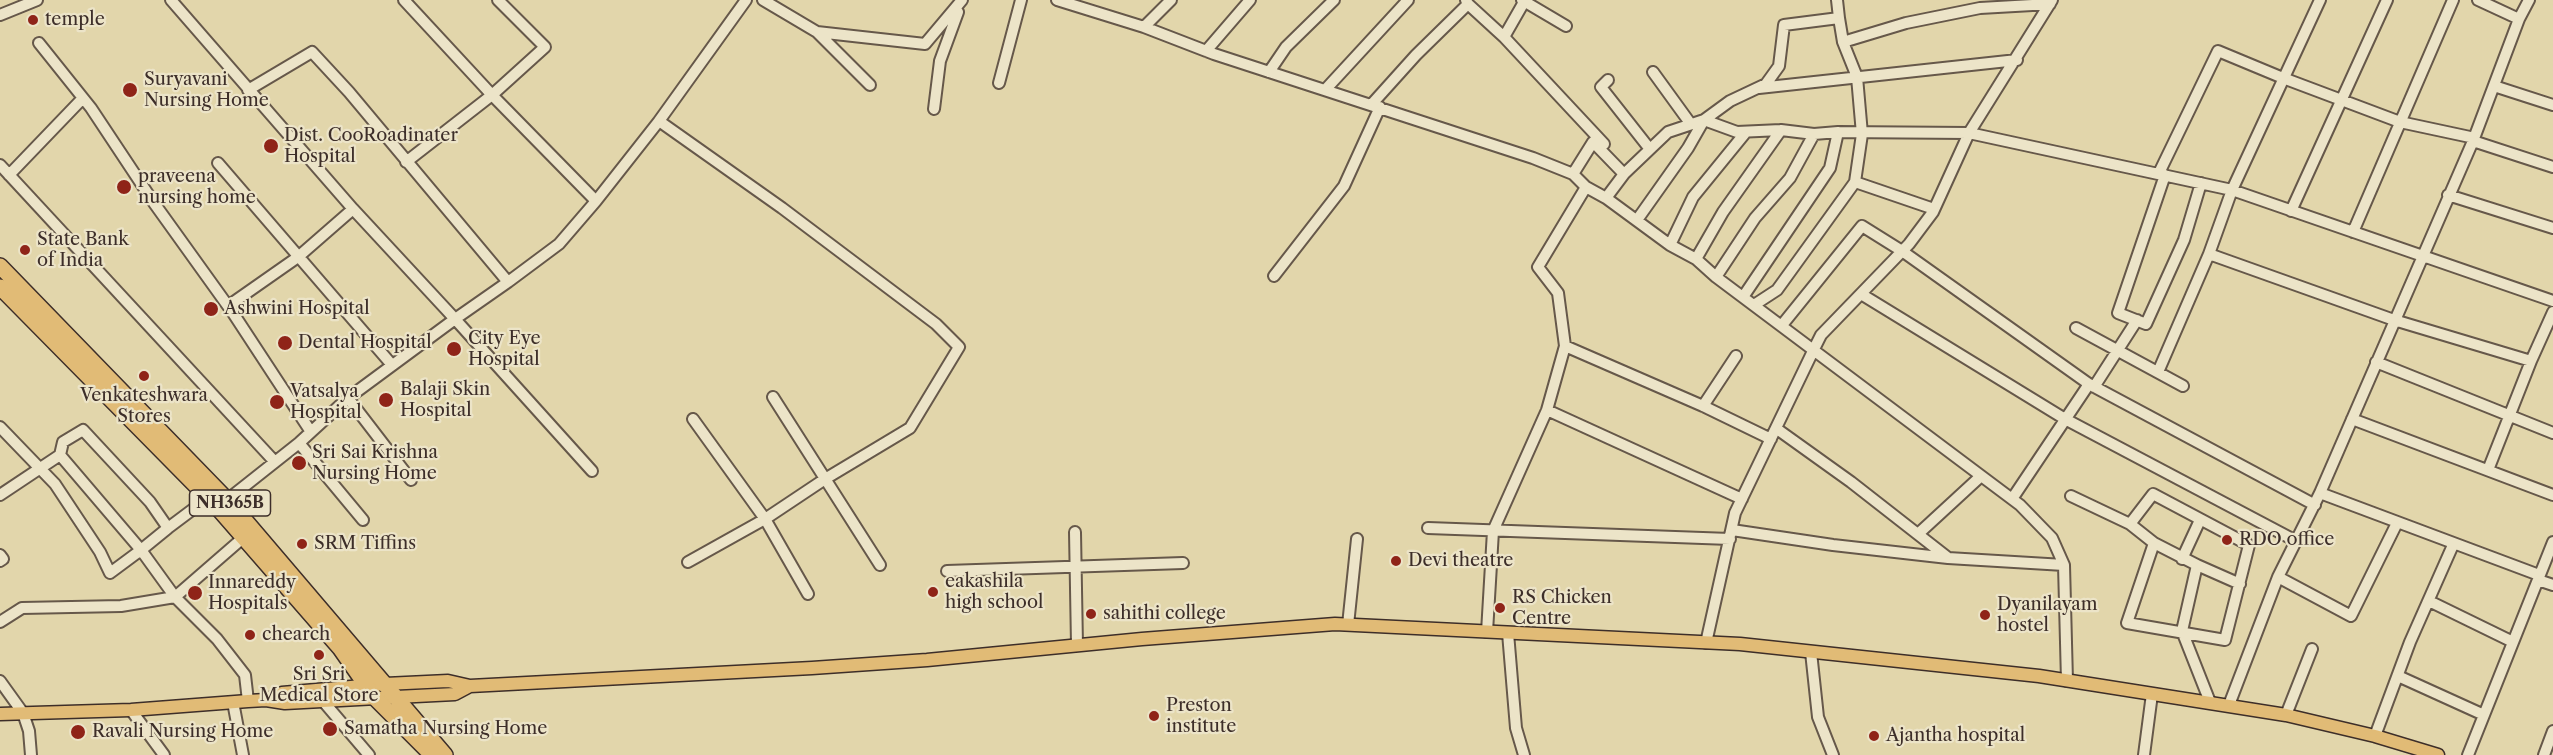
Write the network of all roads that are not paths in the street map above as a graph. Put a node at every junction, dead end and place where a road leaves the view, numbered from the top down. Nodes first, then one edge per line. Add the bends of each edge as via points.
1 (37, 0) edge
2 (171, 0) edge
3 (404, 0) edge
4 (498, 0) edge
5 (746, 0) edge
6 (763, 0) edge
7 (962, 0) edge
8 (1021, 0) edge
9 (1057, 0) edge
10 (1171, 0) edge
11 (1250, 0) edge
12 (1334, 0) edge
13 (1408, 0) edge
14 (1837, 0) edge
15 (2320, 0) edge
16 (2387, 0) edge
17 (2453, 0) edge
18 (2478, 0) edge
19 (2529, 0) edge
20 (1523, 1) edge
21 (1467, 2) edge
22 (2051, 2) edge
23 (0, 15) edge
24 (1839, 18) junction
25 (2519, 19) junction
26 (1566, 26) dead end
27 (1144, 27) junction
28 (817, 32) junction
29 (1504, 37) junction
30 (1843, 42) junction
31 (39, 43) dead end
32 (1206, 51) junction
33 (2017, 60) junction
34 (1269, 72) junction
35 (1653, 72) dead end
36 (1857, 77) junction
37 (2283, 78) junction
38 (1608, 80) dead end
39 (999, 83) dead end
40 (870, 85) dead end
41 (2494, 86) junction
42 (1756, 88) junction
43 (248, 90) junction
44 (1324, 90) junction
45 (492, 95) junction
46 (83, 98) junction
47 (2341, 99) junction
48 (2553, 105) edge
49 (1375, 106) junction
50 (934, 109) dead end
51 (1704, 120) junction
52 (659, 121) junction
53 (2400, 122) junction
54 (1690, 123) junction
55 (1781, 130) junction
56 (1746, 132) junction
57 (1838, 132) junction
58 (1969, 133) junction
59 (1814, 134) junction
60 (1862, 134) junction
61 (2473, 141) junction
62 (1650, 148) junction
63 (406, 162) junction
64 (218, 163) dead end
65 (0, 165) edge
66 (2553, 167) edge
67 (1626, 172) junction
68 (1573, 174) junction
69 (2162, 174) junction
70 (9, 175) junction
71 (1854, 182) junction
72 (2201, 183) junction
73 (1586, 188) junction
74 (2232, 190) junction
75 (2448, 195) junction
76 (1606, 198) junction
77 (596, 201) junction
78 (353, 209) junction
79 (1934, 209) junction
80 (2291, 211) junction
81 (1637, 220) junction
82 (2553, 228) edge
83 (2354, 232) junction
84 (1670, 245) junction
85 (1902, 251) junction
86 (2209, 254) junction
87 (2422, 256) junction
88 (298, 257) junction
89 (1696, 260) junction
90 (0, 266) edge
91 (1274, 276) dead end
92 (1716, 277) junction
93 (508, 282) junction
94 (0, 287) edge
95 (1861, 294) junction
96 (1743, 297) junction
97 (2553, 302) edge
98 (1754, 305) junction
99 (228, 306) junction
100 (2553, 312) edge
101 (455, 319) junction
102 (2136, 320) junction
103 (2394, 320) junction
104 (1782, 325) junction
105 (2076, 328) dead end
106 (1565, 346) junction
107 (1814, 349) junction
108 (2118, 350) junction
109 (1736, 356) dead end
110 (2531, 361) junction
111 (2376, 362) junction
112 (393, 365) junction
113 (2158, 372) junction
114 (2092, 385) junction
115 (2183, 386) dead end
116 (773, 396) dead end
117 (348, 398) junction
118 (1703, 406) junction
119 (1547, 410) junction
120 (2510, 415) junction
121 (693, 419) dead end
122 (2066, 419) junction
123 (2352, 419) junction
124 (0, 427) edge
125 (311, 432) junction
126 (2553, 433) edge
127 (1774, 434) junction
128 (299, 443) junction
129 (60, 455) junction
130 (275, 462) junction
131 (38, 468) junction
132 (2488, 470) junction
133 (592, 471) dead end
134 (1981, 476) junction
135 (825, 479) junction
136 (411, 480) dead end
137 (2320, 493) junction
138 (0, 495) edge
139 (2553, 495) edge
140 (2071, 496) dead end
141 (208, 498) junction
142 (1742, 499) junction
143 (2012, 499) junction
144 (227, 500) junction
145 (2314, 505) junction
146 (765, 519) junction
147 (363, 520) dead end
148 (2200, 520) junction
149 (2397, 523) junction
150 (2130, 524) junction
151 (168, 528) junction
152 (1428, 528) dead end
153 (1493, 531) junction
154 (1075, 532) dead end
155 (1731, 534) junction
156 (1918, 534) junction
157 (244, 537) junction
158 (1357, 539) dead end
159 (2296, 541) junction
160 (2553, 542) edge
161 (2154, 543) junction
162 (2453, 545) junction
163 (141, 550) junction
164 (0, 555) edge
165 (1948, 558) junction
166 (2182, 559) junction
167 (0, 561) edge
168 (688, 562) dead end
169 (1183, 563) dead end
170 (880, 565) dead end
171 (2064, 565) junction
172 (2197, 565) junction
173 (1074, 567) junction
174 (947, 571) dead end
175 (2539, 575) junction
176 (2278, 577) junction
177 (2240, 584) junction
178 (2553, 585) edge
179 (808, 594) dead end
180 (175, 597) junction
181 (2428, 601) junction
182 (0, 622) edge
183 (1348, 625) junction
184 (2182, 631) junction
185 (1487, 632) junction
186 (1508, 633) junction
187 (2512, 642) junction
188 (1706, 643) junction
189 (1077, 645) junction
190 (2312, 650) dead end
191 (1811, 652) junction
192 (2398, 676) junction
193 (0, 681) edge
194 (2067, 681) junction
195 (385, 684) junction
196 (471, 686) junction
197 (371, 692) junction
198 (2152, 694) junction
199 (396, 697) junction
200 (248, 700) junction
201 (266, 700) junction
202 (324, 701) junction
203 (232, 702) junction
204 (2210, 702) junction
205 (2229, 705) junction
206 (131, 710) junction
207 (23, 713) junction
208 (0, 714) edge
209 (2484, 715) junction
210 (2286, 716) junction
211 (2553, 731) edge
212 (2375, 736) junction
213 (31, 755) edge
214 (164, 755) edge
215 (243, 755) edge
216 (369, 755) edge
217 (432, 755) edge
218 (445, 755) edge
219 (1524, 755) edge
220 (1833, 755) edge
221 (2144, 755) edge
222 (2438, 755) edge
223 (2468, 755) edge
224 (2544, 755) edge

1 - 23 street
2 - 43 street
3 - 45 street
4 - 45 street via 545,47
5 - 52 street
6 - 28 street
7 - 28 street via 925,45
7 - 50 street via 940,61
8 - 39 street
9 - 27 street
10 - 27 street
11 - 32 street
12 - 34 street via 1286,47
13 - 44 street
14 - 24 street
15 - 37 street
16 - 47 street
17 - 53 street
18 - 25 street
19 - 25 street
20 - 26 street
20 - 29 street
21 - 29 street
21 - 49 street via 1416,55
22 - 30 street via 1980,8 1906,23
22 - 33 street
24 - 30 street
24 - 42 street via 1784,25 1779,66 1766,84
25 - 41 street
27 - 32 street
28 - 40 street
29 - 67 street
30 - 36 street
31 - 46 street
32 - 34 street
33 - 36 street
33 - 58 street
34 - 44 street
35 - 54 street
36 - 42 street
36 - 60 street
37 - 47 street
37 - 69 street via 2218,51
37 - 74 street
38 - 62 street via 1601,87
41 - 48 street
41 - 61 street
42 - 51 street
43 - 63 street via 312,52
43 - 78 street
44 - 49 street
45 - 63 street
45 - 77 street
46 - 70 street
46 - 99 street
47 - 53 street
47 - 80 street
49 - 68 street
49 - 91 street via 1344,186
51 - 54 street
51 - 56 street
51 - 81 street
52 - 77 street
52 - 135 street via 936,324 959,347 910,428
53 - 61 street via 2470,137
53 - 83 street
54 - 62 street via 1668,132
55 - 56 street
55 - 59 street
55 - 89 street
56 - 84 street via 1693,197
57 - 59 street
57 - 60 street
57 - 96 street via 1830,168
58 - 60 street
58 - 69 street
58 - 79 street
59 - 92 street via 1790,178 1755,218
60 - 71 street
61 - 66 street
61 - 75 street
62 - 67 street
63 - 93 street
64 - 88 street
65 - 70 street
67 - 68 street via 1593,142
67 - 76 street
68 - 73 street
69 - 72 street
69 - 102 street via 2118,313
70 - 130 street
71 - 79 street
71 - 98 street via 1777,291
72 - 74 street
72 - 102 street via 2184,240 2146,324
73 - 76 street
73 - 106 street via 1538,267 1558,293
74 - 80 street
74 - 86 street
75 - 82 street
75 - 87 street
76 - 81 street
77 - 93 street via 559,244
78 - 88 street
78 - 101 street
79 - 85 street
80 - 83 street
81 - 84 street
83 - 87 street
84 - 89 street
85 - 95 street
85 - 104 street via 1862,226
85 - 114 street
86 - 103 street
86 - 113 street
87 - 97 street
87 - 103 street
88 - 99 street
88 - 112 street
89 - 92 street
90 - 144 highway, NH365B
92 - 96 street
93 - 101 street
94 - 141 highway, NH365B
95 - 107 street via 1821,335
95 - 122 street
96 - 98 street
98 - 104 street
99 - 125 street
100 - 110 street
101 - 112 street
101 - 133 street
102 - 108 street
103 - 110 street
103 - 111 street
104 - 107 street
105 - 108 street
106 - 118 street
106 - 119 street
107 - 127 street
107 - 134 street
108 - 113 street
108 - 114 street
109 - 118 street
110 - 120 street
111 - 120 street
111 - 123 street
112 - 117 street
113 - 115 street
114 - 122 street
114 - 145 street
116 - 135 street
117 - 125 street
117 - 136 street
118 - 127 street
119 - 142 street
119 - 153 street
120 - 126 street
120 - 132 street
121 - 146 street
122 - 143 street
122 - 159 street
123 - 132 street
123 - 137 street
124 - 131 street
125 - 128 street
127 - 142 street
127 - 156 street
128 - 130 street
128 - 147 street
129 - 131 street
129 - 151 street via 63,442 83,430 150,502
129 - 163 street
130 - 144 street
131 - 138 street
131 - 163 street via 55,484 110,573
132 - 139 street
134 - 143 street
134 - 156 street
135 - 146 street
135 - 170 street
137 - 145 street
137 - 149 street
140 - 150 street
141 - 151 street
141 - 157 highway, NH365B
142 - 155 street
143 - 171 street via 2052,538
144 - 195 highway, NH365B
145 - 159 street
146 - 168 street
146 - 179 street
148 - 150 street via 2153,494
148 - 166 street
148 - 177 street via 2249,545
149 - 162 street
149 - 176 street via 2351,616
150 - 161 street
151 - 163 street
152 - 153 street
153 - 155 street
153 - 185 street
154 - 173 street
155 - 165 street
155 - 188 street
156 - 165 street
157 - 180 street
157 - 197 highway, NH365B via 340,648
158 - 183 street
159 - 176 street
160 - 175 street
161 - 166 street
161 - 184 street via 2127,622
162 - 175 street
162 - 181 street
163 - 180 street
164 - 167 street
165 - 171 street
166 - 172 street
169 - 173 street
171 - 194 street
172 - 177 street
172 - 184 street
173 - 174 street
173 - 189 street
175 - 178 street via 2538,580
175 - 187 street
176 - 205 street
177 - 184 street via 2225,640
180 - 182 street via 121,606 22,608
180 - 200 street via 217,639 245,675
181 - 187 street
181 - 192 street
183 - 185 main road
183 - 189 main road
184 - 204 street
185 - 186 main road
186 - 188 main road
186 - 219 street via 1516,728
187 - 209 street
188 - 191 main road
189 - 196 main road via 824,668
190 - 210 street
191 - 194 main road
191 - 220 street via 1818,717
192 - 209 street
192 - 212 street
193 - 207 street
194 - 198 main road
195 - 196 main road via 448,681
195 - 197 main road
195 - 199 highway, NH365B
196 - 199 main road via 455,694
197 - 199 main road
197 - 201 main road via 282,693
197 - 202 main road
197 - 217 highway, NH365B
198 - 204 main road
198 - 221 street
199 - 218 highway, NH365B
200 - 201 main road
200 - 203 main road
201 - 202 main road
202 - 216 street
203 - 206 main road
203 - 215 street
204 - 205 main road
205 - 210 main road
206 - 207 main road
206 - 214 street
207 - 208 main road
207 - 213 street
209 - 223 street
210 - 212 main road
211 - 224 street
212 - 222 main road

